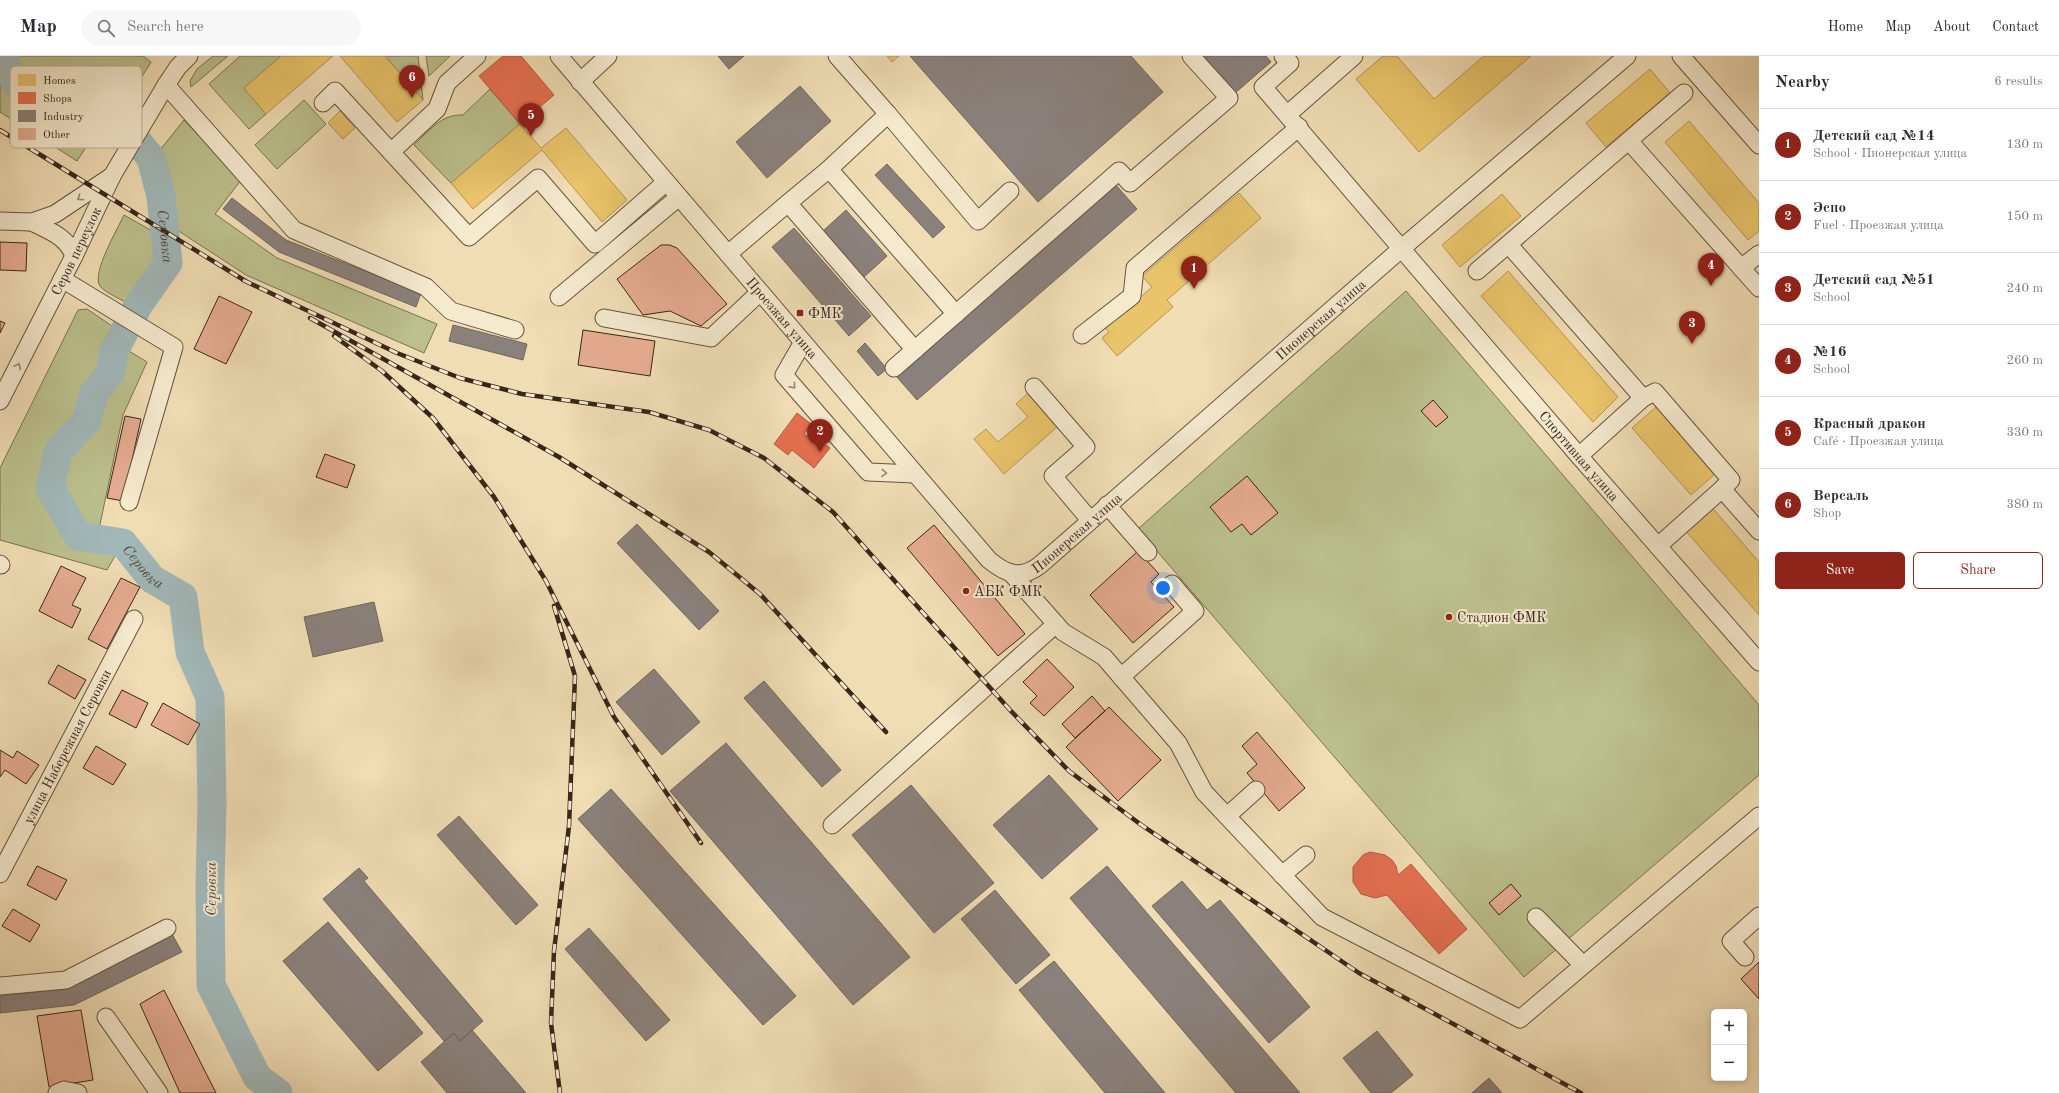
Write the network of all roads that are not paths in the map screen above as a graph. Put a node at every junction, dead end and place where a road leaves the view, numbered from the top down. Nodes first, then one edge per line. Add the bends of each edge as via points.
1 (189, 56) edge
2 (477, 56) edge
3 (559, 56) edge
4 (608, 56) edge
5 (836, 56) edge
6 (1191, 56) edge
7 (1283, 56) edge
8 (1354, 56) edge
9 (1628, 56) edge
10 (1681, 56) edge
11 (580, 82) junction
12 (166, 85) junction
13 (1684, 93) dead end
14 (323, 103) dead end
15 (888, 114) junction
16 (1288, 114) junction
17 (142, 125) edge
18 (1299, 127) junction
19 (1629, 141) junction
20 (1759, 145) edge
21 (128, 148) edge
22 (391, 152) junction
23 (829, 169) junction
24 (112, 176) junction
25 (666, 182) junction
26 (1010, 192) dead end
27 (679, 197) junction
28 (788, 203) junction
29 (0, 221) edge
30 (32, 222) junction
31 (1509, 245) junction
32 (1402, 248) junction
33 (728, 254) junction
34 (1759, 254) edge
35 (74, 256) junction
36 (1741, 268) junction
37 (1477, 272) dead end
38 (62, 279) junction
39 (1759, 288) edge
40 (760, 292) junction
41 (559, 297) dead end
42 (956, 314) junction
43 (604, 318) dead end
44 (515, 330) dead end
45 (1082, 335) dead end
46 (803, 342) junction
47 (916, 350) junction
48 (894, 368) dead end
49 (1034, 387) dead end
50 (1643, 398) junction
51 (0, 401) edge
52 (1579, 456) junction
53 (915, 474) junction
54 (1722, 489) junction
55 (129, 502) dead end
56 (1107, 505) junction
57 (1090, 520) junction
58 (1759, 531) edge
59 (1658, 546) junction
60 (1148, 552) dead end
61 (1011, 573) junction
62 (1172, 584) dead end
63 (134, 619) dead end
64 (1056, 624) junction
65 (1759, 662) edge
66 (1121, 677) junction
67 (1256, 790) dead end
68 (1227, 816) junction
69 (1759, 816) edge
70 (832, 825) dead end
71 (1306, 854) dead end
72 (0, 874) edge
73 (1282, 875) junction
74 (1759, 916) edge
75 (1536, 917) dead end
76 (167, 928) dead end
77 (1745, 957) dead end
78 (1583, 965) junction
79 (0, 986) edge
80 (106, 1017) dead end
81 (57, 1093) edge
82 (78, 1093) edge
83 (159, 1093) edge

1 - 12 street, Серов переулок
2 - 22 street via 447,83 437,109
3 - 11 street, Проезжая улица
4 - 11 street
5 - 15 street
6 - 42 street via 1229,98 1130,183 1119,171
7 - 16 street, Спортивная улица via 1290,63 1263,87
8 - 16 street
9 - 32 street, Пионерская улица
10 - 20 street
11 - 25 street, Проезжая улица
12 - 17 street, Серов переулок
12 - 44 street via 294,230 426,287 451,311
13 - 19 street
14 - 22 street via 336,91
15 - 23 street
15 - 26 street via 978,221
16 - 18 street, Спортивная улица
18 - 32 street, Спортивная улица
18 - 45 street via 1135,268 1132,296
19 - 31 street
19 - 36 street
21 - 24 street, Серов переулок
22 - 25 street via 469,237 538,178 595,244
23 - 28 street
23 - 42 street
24 -> 30 street via 55,214
24 - 35 street, Серов переулок
25 - 27 street, Проезжая улица
27 - 33 street, Проезжая улица
27 - 41 street
28 - 33 street
28 - 47 street
29 - 30 street
30 - 35 street via 60,236 71,246
31 - 37 street
31 - 50 street
32 - 52 street, Спортивная улица
32 - 56 street, Пионерская улица
33 - 40 street, Проезжая улица
34 - 36 street
35 - 38 street, Серов переулок
36 - 39 street
51 -> 38 street, Серов переулок
38 - 55 street via 174,347
40 - 43 street via 711,338
40 - 46 street, Проезжая улица
42 - 47 street
46 - 53 street, Проезжая улица
46 -> 53 street via 784,375 868,472
47 - 48 street
49 - 57 street via 1086,447 1053,476
50 - 52 street
50 - 54 street via 1655,392 1731,480
52 - 59 street, Спортивная улица
53 - 61 street, Проезжая улица via 989,560
54 - 58 street
54 - 59 street
56 - 57 street, Пионерская улица
56 - 60 street
57 - 61 street, Пионерская улица via 1032,572 1022,575
59 - 65 street, Спортивная улица
61 - 64 street
62 - 66 street via 1195,611
63 - 72 street, улица Набережная Серовки
64 - 66 street via 1063,632 1104,657
64 - 70 street
66 - 68 street via 1178,743 1204,792
67 - 68 street
68 - 73 street
69 - 78 street
71 - 73 street
73 - 78 street via 1322,917 1520,1019
74 - 77 street via 1731,941
75 - 78 street
76 - 79 street via 66,980
80 - 83 street
81 - 82 street via 64,1090

